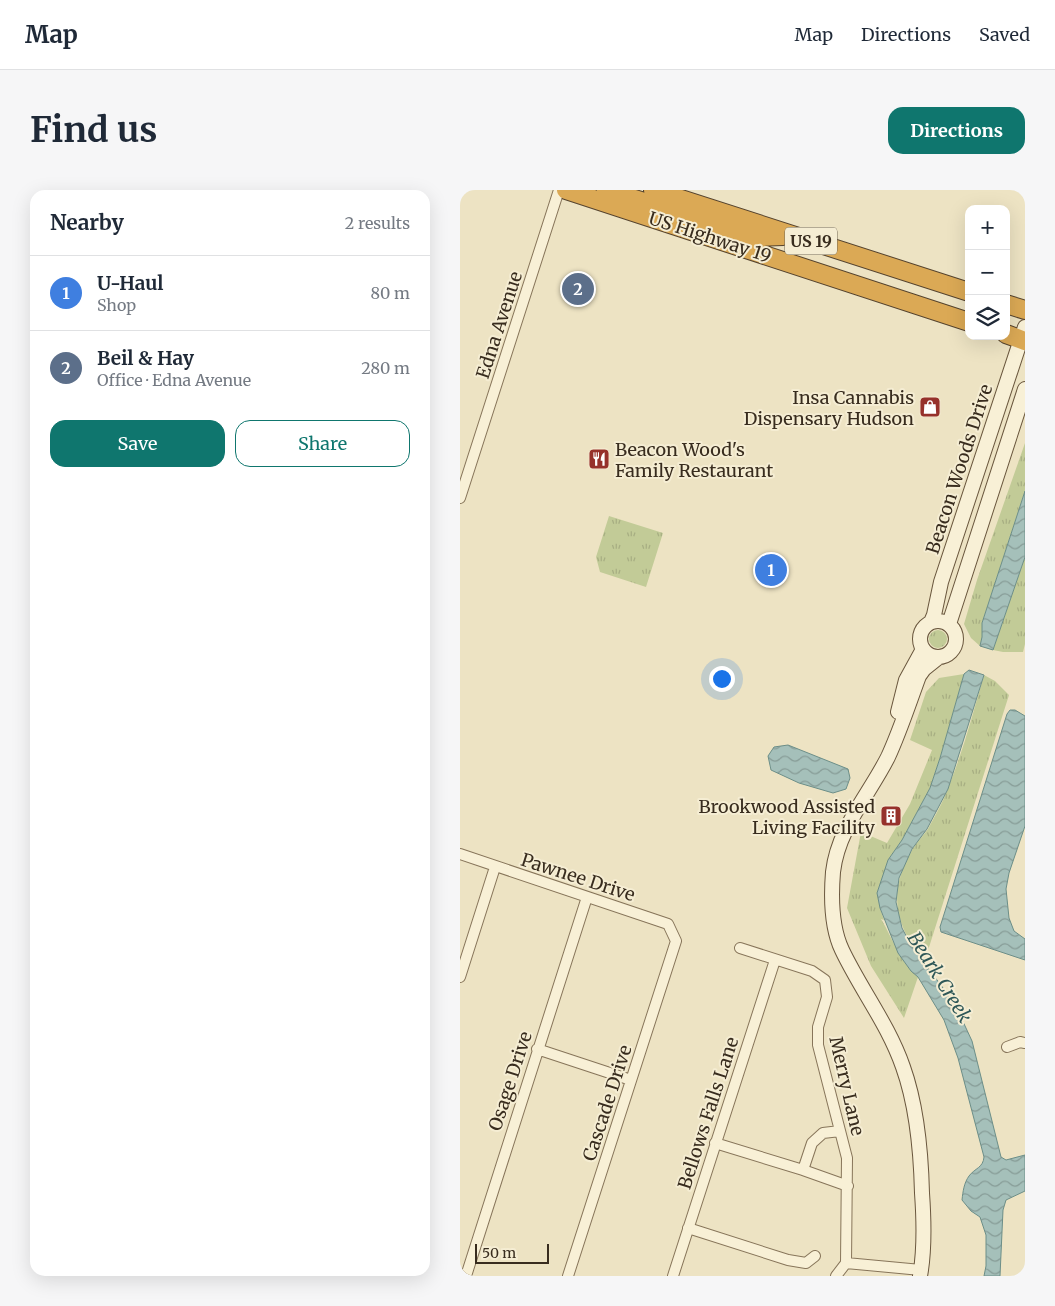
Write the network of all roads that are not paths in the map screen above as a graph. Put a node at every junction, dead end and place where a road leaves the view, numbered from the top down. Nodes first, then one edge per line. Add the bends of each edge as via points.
1 (559, 190) edge
2 (566, 190) edge
3 (606, 190) edge
4 (653, 190) edge
5 (793, 236) junction
6 (965, 291) edge
7 (1010, 305) edge
8 (1025, 310) edge
9 (965, 321) edge
10 (1019, 335) edge
11 (1025, 389) edge
12 (460, 498) edge
13 (931, 622) junction
14 (949, 624) junction
15 (923, 649) junction
16 (939, 657) junction
17 (888, 756) junction
18 (460, 854) edge
19 (496, 867) junction
20 (587, 897) junction
21 (676, 941) joint
22 (740, 948) dead end
23 (775, 960) junction
24 (460, 977) edge
25 (1025, 1043) edge
26 (1007, 1047) dead end
27 (537, 1049) junction
28 (631, 1080) junction
29 (840, 1131) junction
30 (716, 1143) junction
31 (803, 1170) junction
32 (848, 1186) junction
33 (688, 1228) junction
34 (815, 1256) dead end
35 (846, 1262) junction
36 (921, 1273) edge
37 (466, 1276) edge
38 (568, 1276) edge
39 (673, 1276) edge
40 (836, 1276) edge

1 - 12 street, Edna Avenue
2 - 9 highway, US Highway 19 / US 19
3 - 5 highway via 755,237
4 - 5 highway, US Highway 19 / US 19
5 - 6 highway, US Highway 19 / US 19
7 - 8 highway
10 - 13 street, Beacon Woods Drive
11 - 14 street, Beacon Woods Drive
13 - 14 street
13 - 15 street, Beacon Woods Drive via 921,632
14 - 16 street, Beacon Woods Drive via 955,633 955,643 948,654
15 - 16 street via 931,656
15 - 17 street, Beacon Woods Drive via 906,680
16 - 17 street, Beacon Woods Drive via 919,676
17 - 36 street, Beacon Woods Drive via 844,831 833,870 832,912 841,948 884,1022 904,1067 915,1112 921,1162 924,1225
18 - 19 street, Pawnee Drive
19 - 20 street, Pawnee Drive
19 - 24 street
20 - 21 street, Pawnee Drive via 668,924
20 - 27 street, Osage Drive
21 - 28 street, Cascade Drive
22 - 23 street, Merry Lane
23 - 29 street, Merry Lane via 812,971 825,980 827,997 818,1027 818,1045
23 - 30 street, Bellows Falls Lane
25 - 26 street
27 - 28 street
27 - 37 street, Osage Drive
28 - 38 street, Cascade Drive
29 - 31 street via 823,1133 812,1143
29 - 32 street, Merry Lane via 847,1158
30 - 31 street
30 - 33 street, Bellows Falls Lane
31 - 32 street
32 - 35 street, Merry Lane
33 - 34 street via 806,1264
33 - 39 street, Bellows Falls Lane
35 - 36 street
35 - 40 street

